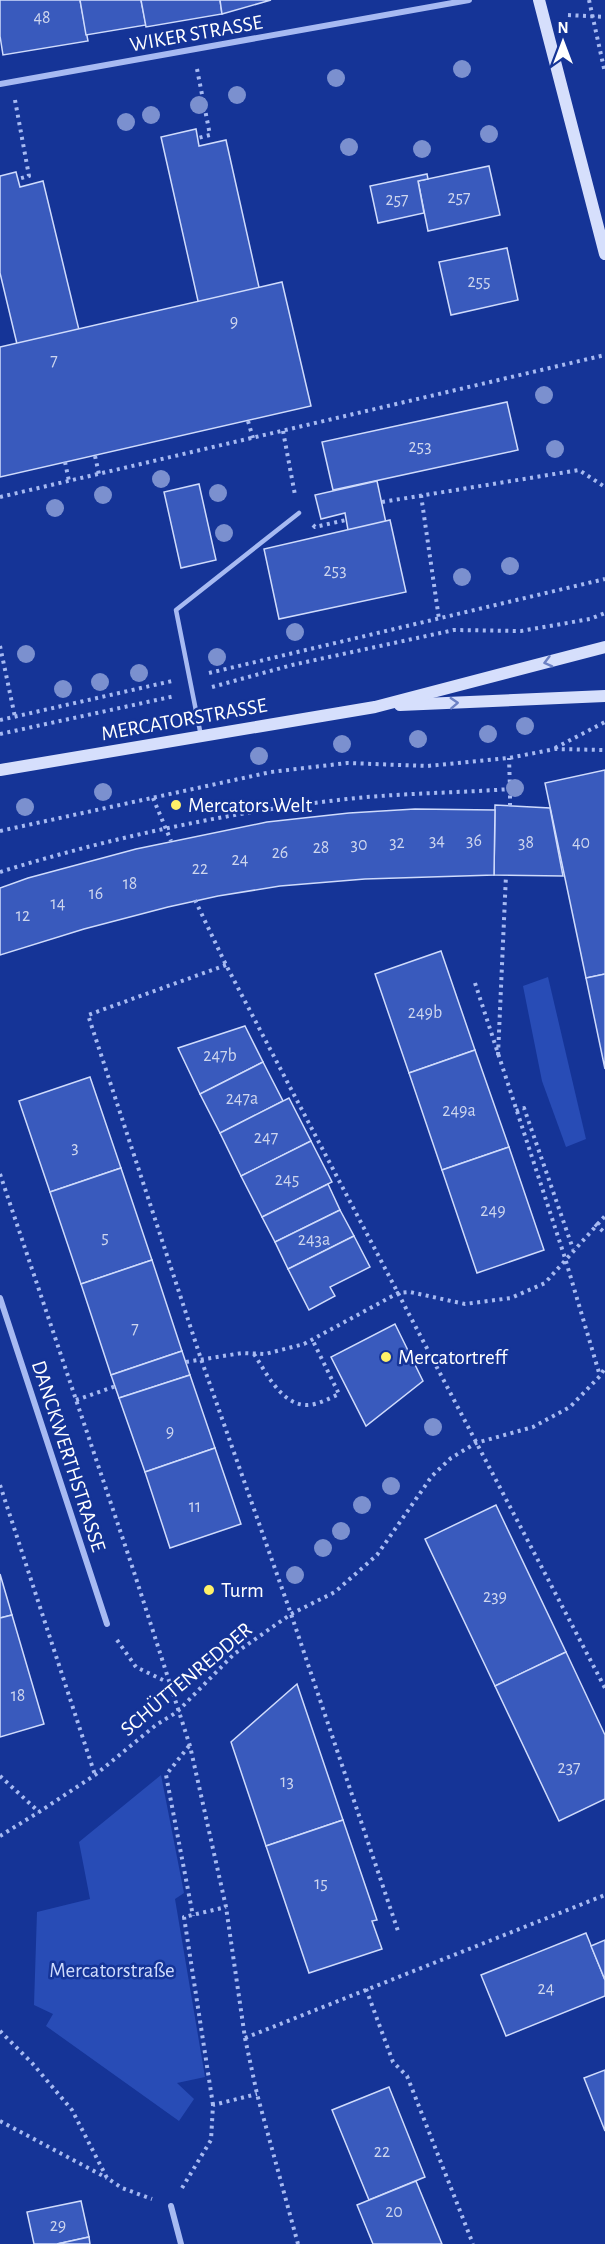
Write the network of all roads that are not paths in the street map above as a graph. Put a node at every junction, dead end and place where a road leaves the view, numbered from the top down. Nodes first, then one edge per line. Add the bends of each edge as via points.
1 (469, 0) edge
2 (539, 0) edge
3 (0, 84) edge
4 (605, 254) edge
5 (299, 513) road end
6 (605, 647) edge
7 (605, 696) edge
8 (375, 707) junction
9 (201, 736) junction
10 (0, 770) edge
11 (0, 1298) edge
12 (107, 1624) road end
13 (171, 2206) road end
14 (180, 2244) edge

1 - 3 street, WIKER STRASSE
2 - 4 main road
5 - 9 lane via 176,610
6 -> 8 main road, MERCATORSTRASSE
8 -> 7 main road, MERCATORSTRASSE
8 - 9 main road, MERCATORSTRASSE
9 - 10 main road, MERCATORSTRASSE
11 - 12 street, DANCKWERTHSTRASSE
13 - 14 street

